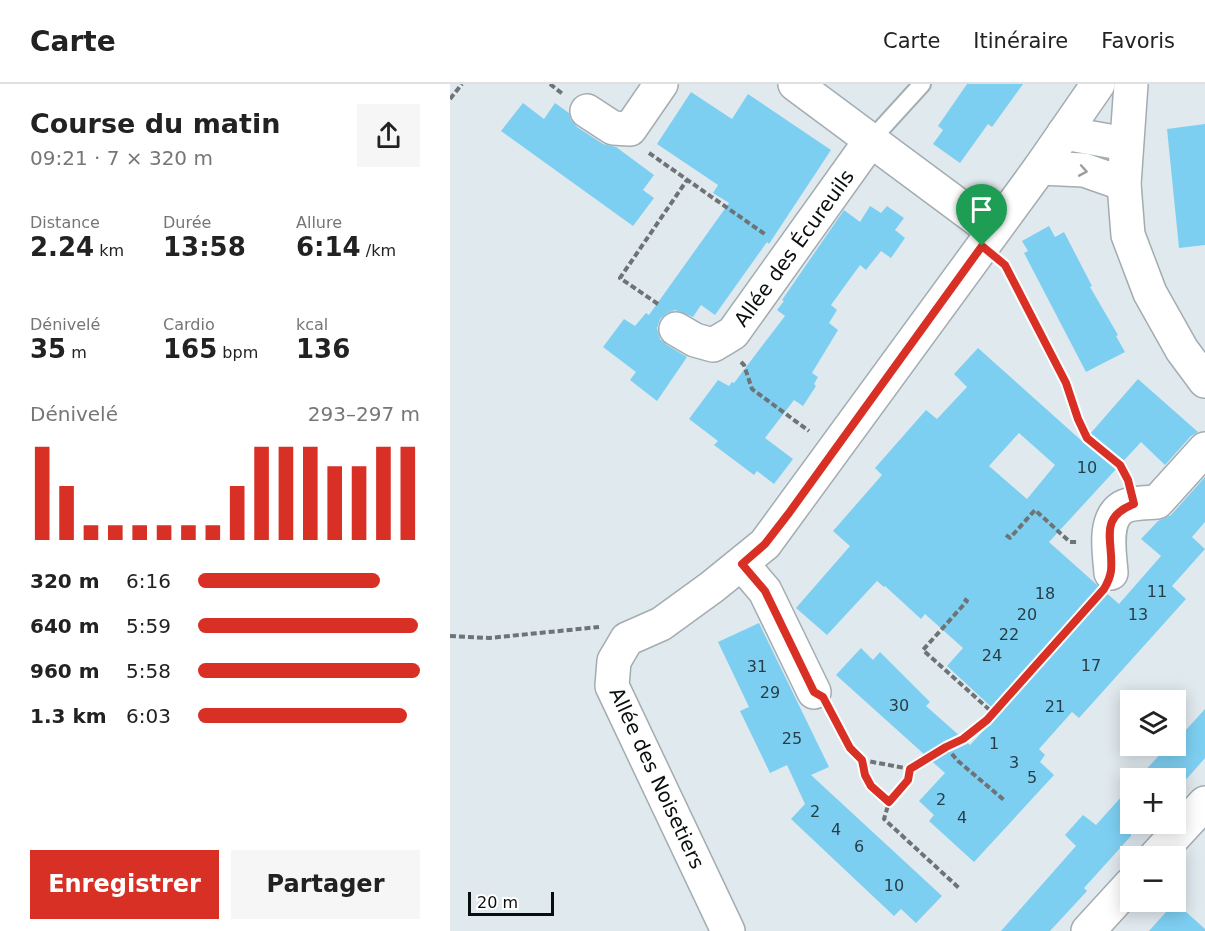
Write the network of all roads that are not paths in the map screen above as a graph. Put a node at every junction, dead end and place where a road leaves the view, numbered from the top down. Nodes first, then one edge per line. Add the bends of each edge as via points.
1 (661, 84) edge
2 (795, 84) edge
3 (922, 84) edge
4 (1098, 84) edge
5 (1131, 84) edge
6 (586, 111) dead end
7 (1064, 133) junction
8 (871, 140) junction
9 (1126, 144) junction
10 (1040, 168) junction
11 (1124, 184) junction
12 (988, 238) junction
13 (676, 329) road end
14 (1205, 381) edge
15 (1205, 449) edge
16 (1110, 557) road end
17 (742, 564) junction
18 (814, 692) road end
19 (1205, 803) edge
20 (1165, 846) edge
21 (1120, 901) edge
22 (1104, 925) edge
23 (728, 931) edge

1 - 6 street via 630,129 613,128
2 - 8 street
3 - 8 lane
4 - 7 street
5 - 9 street
7 - 9 street
7 - 10 street
8 - 12 street
8 - 13 street, Allée des Écureuils via 733,333 713,345
9 - 11 street
10 -> 11 street via 1084,170
10 - 12 street
11 - 14 street via 1128,235 1150,293 1182,350
12 - 17 street via 765,544
15 - 16 street via 1157,502 1120,509 1111,523
17 - 18 street via 765,591
17 - 23 street, Allée des Noisetiers via 661,624 627,639 615,661 612,686
19 - 20 street
21 - 22 street

